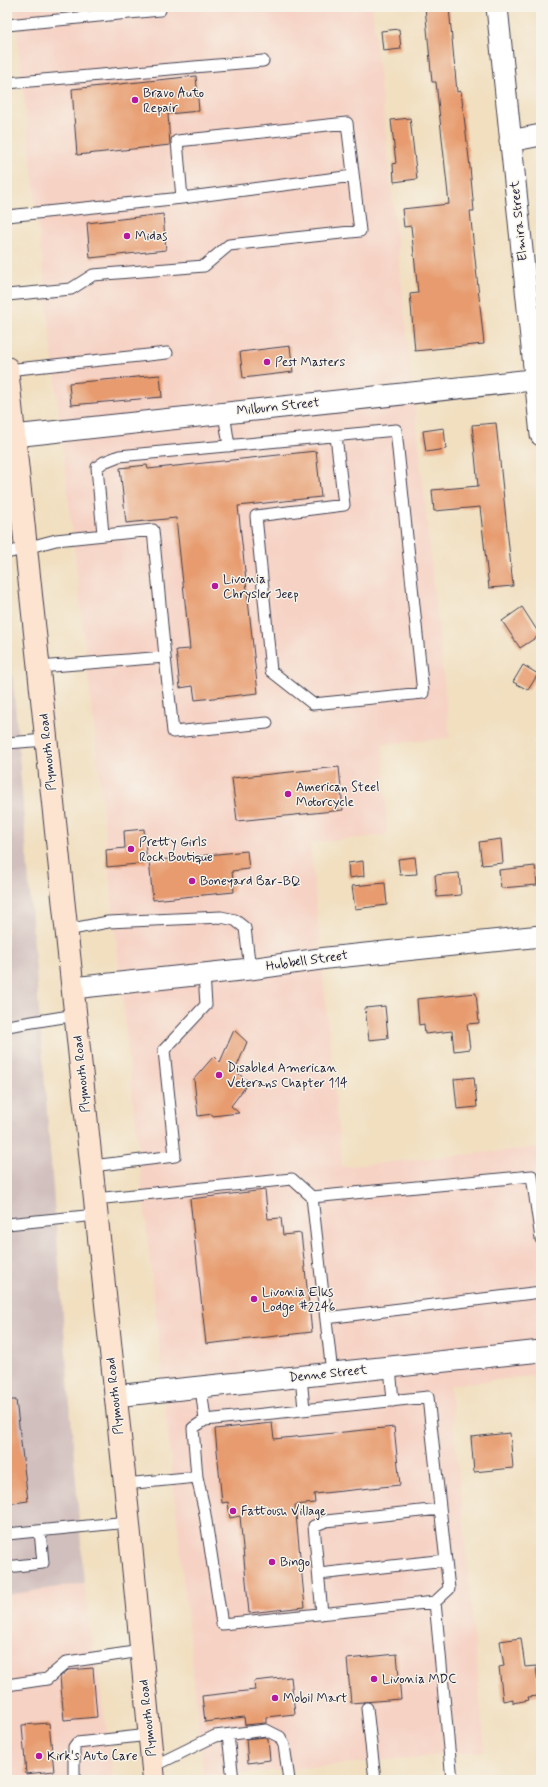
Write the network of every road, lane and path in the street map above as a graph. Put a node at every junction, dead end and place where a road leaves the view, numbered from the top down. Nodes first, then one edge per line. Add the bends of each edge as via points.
1 (497, 7) edge
2 (160, 10) dead end
3 (7, 25) edge
4 (263, 61) dead end
5 (7, 83) edge
6 (541, 135) edge
7 (510, 141) junction
8 (353, 176) junction
9 (182, 198) junction
10 (7, 216) edge
11 (7, 295) edge
12 (167, 353) dead end
13 (7, 369) edge
14 (538, 379) edge
15 (224, 413) junction
16 (541, 435) edge
17 (14, 436) junction
18 (336, 436) junction
19 (228, 446) junction
20 (103, 534) junction
21 (17, 551) edge
22 (165, 657) junction
23 (39, 667) junction
24 (267, 723) dead end
25 (46, 740) junction
26 (7, 743) edge
27 (67, 930) junction
28 (541, 936) edge
29 (250, 969) junction
30 (204, 974) junction
31 (73, 988) junction
32 (76, 1015) junction
33 (7, 1026) edge
34 (92, 1166) junction
35 (312, 1197) junction
36 (96, 1207) junction
37 (7, 1224) edge
38 (541, 1238) edge
39 (541, 1292) edge
40 (326, 1318) junction
41 (541, 1351) edge
42 (390, 1367) junction
43 (332, 1373) junction
44 (301, 1377) junction
45 (201, 1388) junction
46 (115, 1396) junction
47 (393, 1401) junction
48 (304, 1409) junction
49 (205, 1420) junction
50 (197, 1477) junction
51 (125, 1484) junction
52 (440, 1508) junction
53 (128, 1522) junction
54 (40, 1531) junction
55 (7, 1534) edge
56 (446, 1560) junction
57 (7, 1567) edge
58 (319, 1574) junction
59 (434, 1602) junction
60 (322, 1614) junction
61 (141, 1651) junction
62 (7, 1685) edge
63 (368, 1708) dead end
64 (228, 1734) junction
65 (149, 1735) junction
66 (153, 1773) edge
67 (74, 1780) edge
68 (233, 1780) edge
69 (289, 1780) edge
70 (375, 1780) edge
71 (452, 1780) edge

1 - 7 street, Elmira Street
2 - 3 lane
4 - 5 lane
6 - 7 street
7 - 14 street, Elmira Street
8 - 9 lane
8 - 9 lane via 347,123 177,141
8 - 11 lane via 360,231 229,245 204,266 93,275 72,289
9 - 10 lane
12 - 13 lane
13 - 17 main road, Plymouth Road
14 - 15 street, Milburn Street
14 - 16 street, Elmira Street
15 - 17 street, Milburn Street
15 - 19 lane
17 - 21 main road, Plymouth Road
18 - 18 lane via 396,430 423,693 313,704 271,671 256,516 344,505
18 - 19 lane
19 - 20 lane via 119,456 104,462 97,467
20 - 21 lane via 56,540
20 - 22 lane via 152,530
21 - 23 main road, Plymouth Road
22 - 23 lane
22 - 24 lane via 173,732
23 - 25 main road, Plymouth Road
25 - 26 lane
25 - 27 main road, Plymouth Road
27 - 29 lane via 108,922 221,917 235,920 245,928
27 - 31 main road, Plymouth Road
28 - 29 street, Hubbell Street via 327,958
29 - 30 street, Hubbell Street
30 - 31 street, Hubbell Street
30 - 34 lane via 206,1005 164,1050 175,1156
31 - 32 main road, Plymouth Road
32 - 33 lane
32 - 34 main road, Plymouth Road
34 - 36 main road, Plymouth Road
35 - 36 lane via 292,1179
35 - 38 lane via 532,1176
35 - 40 lane
36 - 37 lane
36 - 46 main road, Plymouth Road
39 - 40 lane
40 - 43 lane
41 - 42 street, Denne Street
42 - 43 street, Denne Street
42 - 47 lane
43 - 44 street, Denne Street
44 - 45 street, Denne Street
44 - 48 lane
45 - 46 street, Denne Street
45 - 49 lane
46 - 51 main road, Plymouth Road
47 - 48 lane
47 - 52 lane via 428,1397
48 - 49 lane
49 - 50 lane via 193,1428
50 - 51 lane
50 - 60 lane via 222,1624
51 - 53 main road, Plymouth Road
52 - 56 lane
52 - 58 lane via 326,1521 314,1526
53 - 54 lane
53 - 61 main road, Plymouth Road
54 - 55 lane
54 - 57 lane via 43,1563
56 - 58 lane
56 - 59 lane via 449,1589
58 - 60 lane
59 - 60 lane
59 - 71 lane
61 - 62 lane via 67,1662 47,1679
61 - 65 main road, Plymouth Road
63 - 70 lane
64 - 66 lane via 206,1739
64 - 68 lane
64 - 69 lane via 266,1730 280,1737 284,1745
65 - 66 main road, Plymouth Road
65 - 67 lane via 77,1743 74,1747

